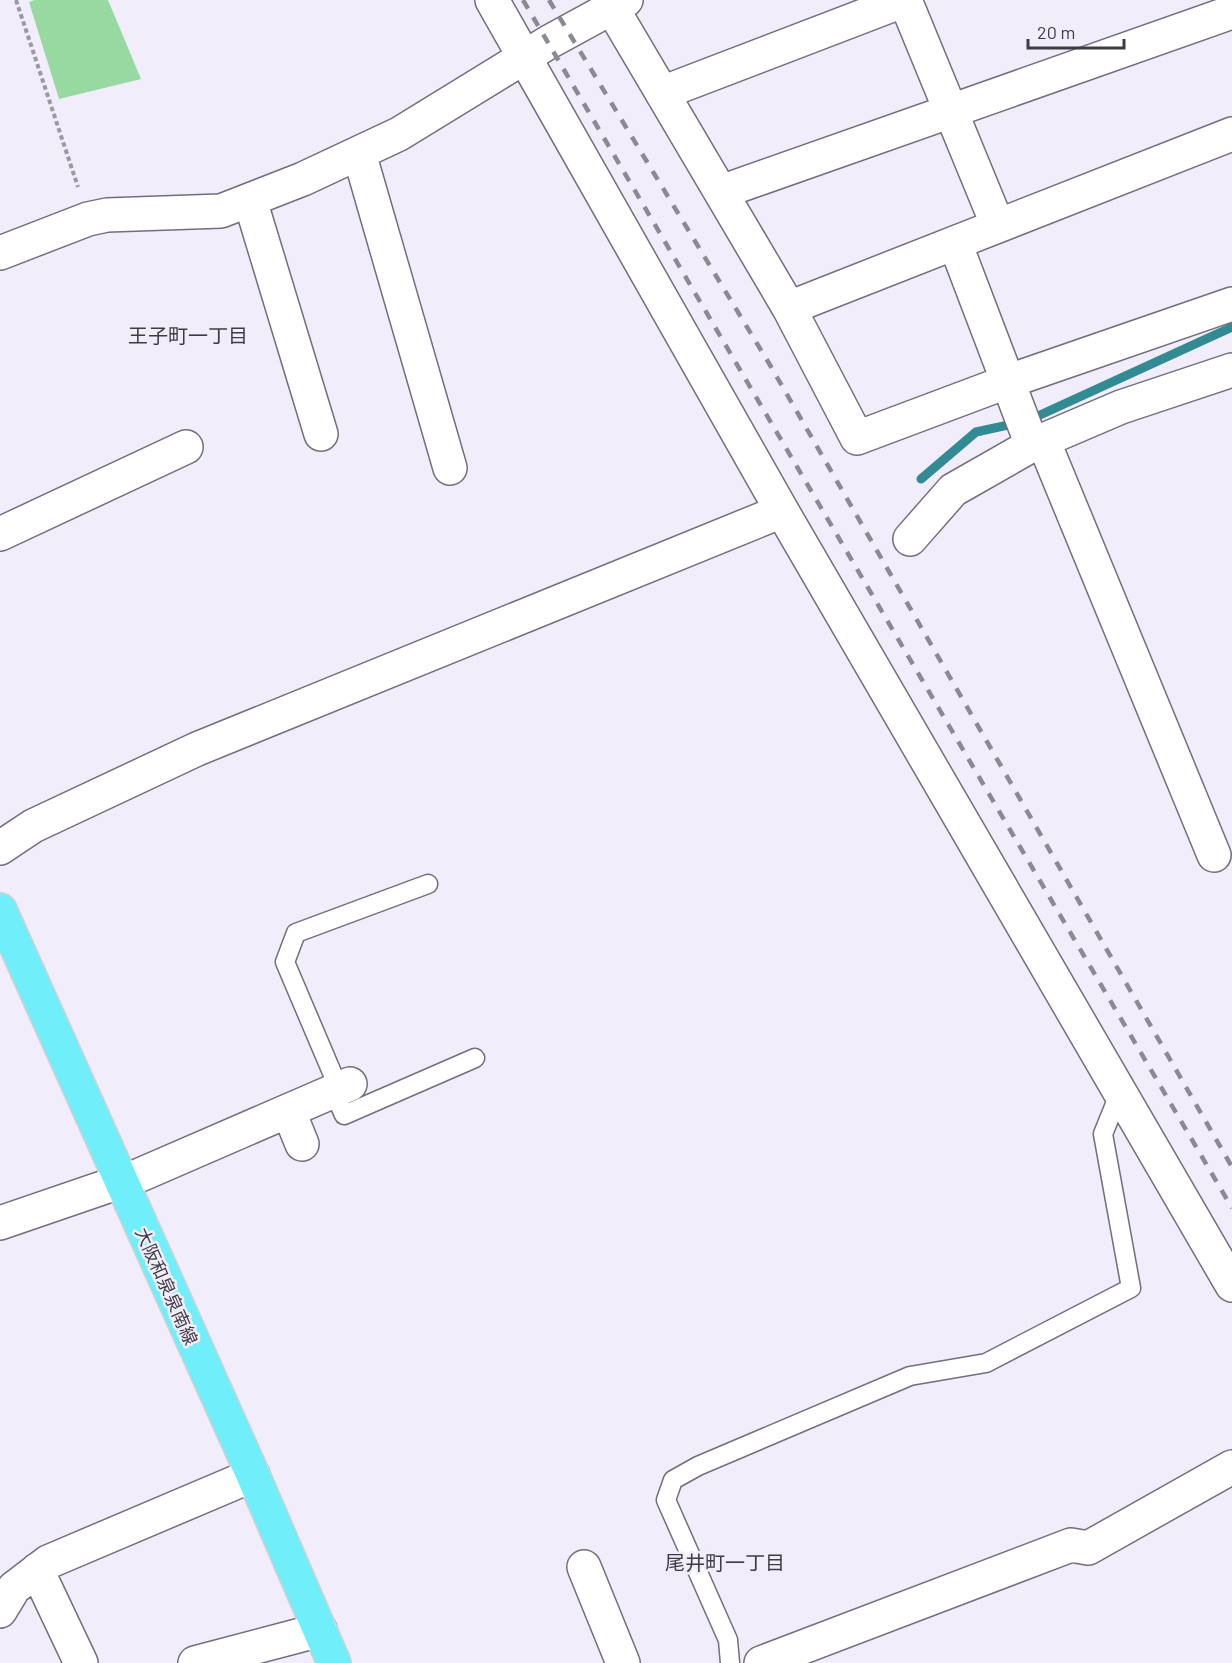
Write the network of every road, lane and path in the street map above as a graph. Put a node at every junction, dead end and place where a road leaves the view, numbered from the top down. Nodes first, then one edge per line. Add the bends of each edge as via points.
1 (16, 0) edge
2 (492, 0) edge
3 (905, 0) edge
4 (619, 4) edge
5 (1232, 12) edge
6 (526, 58) junction
7 (662, 93) junction
8 (950, 111) junction
9 (1232, 134) edge
10 (359, 153) junction
11 (721, 192) junction
12 (250, 200) junction
13 (88, 219) junction
14 (998, 226) junction
15 (955, 243) junction
16 (0, 253) edge
17 (1232, 304) edge
18 (789, 308) junction
19 (1232, 370) edge
20 (1012, 391) junction
21 (321, 434) dead end
22 (1035, 443) junction
23 (186, 447) dead end
24 (450, 468) dead end
25 (782, 511) junction
26 (0, 534) edge
27 (910, 539) dead end
28 (0, 848) edge
29 (1214, 855) dead end
30 (428, 884) dead end
31 (0, 910) edge
32 (475, 1058) dead end
33 (341, 1088) junction
34 (1120, 1092) junction
35 (289, 1112) junction
36 (303, 1144) dead end
37 (120, 1182) junction
38 (0, 1223) edge
39 (1232, 1285) edge
40 (1232, 1467) edge
41 (253, 1475) junction
42 (584, 1567) dead end
43 (37, 1570) junction
44 (0, 1611) edge
45 (320, 1630) junction
46 (81, 1663) edge
47 (195, 1663) edge
48 (334, 1663) edge
49 (622, 1663) edge
50 (729, 1663) edge
51 (761, 1663) edge

1 - 13 path
2 - 6 street
3 - 7 street
3 - 8 street
4 - 6 street
4 - 7 street
5 - 8 street
6 - 10 street via 399,134
6 - 25 street
7 - 11 street
8 - 11 street
8 - 14 street
9 - 14 street
10 - 12 street
10 - 24 street
11 - 18 street
12 - 13 street via 221,211
12 - 21 street
13 - 16 street
14 - 15 street
15 - 18 street
15 - 20 street
17 - 20 street
18 - 20 street via 857,438
19 - 22 street via 1121,407
20 - 22 street
22 - 27 street via 953,490
22 - 29 street
23 - 26 street
25 - 28 street via 197,749 33,826
25 - 34 street
30 - 33 lane via 297,933 285,962
31 - 37 main road, 大阪和泉泉南線
32 - 33 lane via 344,1115
33 - 35 street
34 - 39 street
34 - 50 lane via 1103,1134 1131,1288 986,1363 910,1376 708,1461 673,1480 666,1500 728,1640
35 - 36 street
35 - 37 street
37 - 38 street
37 - 41 main road, 大阪和泉泉南線
40 - 51 street via 1088,1548 1071,1545
41 - 43 street
41 - 45 main road, 大阪和泉泉南線
42 - 49 street
43 - 44 street via 14,1588
43 - 46 street
45 - 47 street
45 - 48 main road, 大阪和泉泉南線

